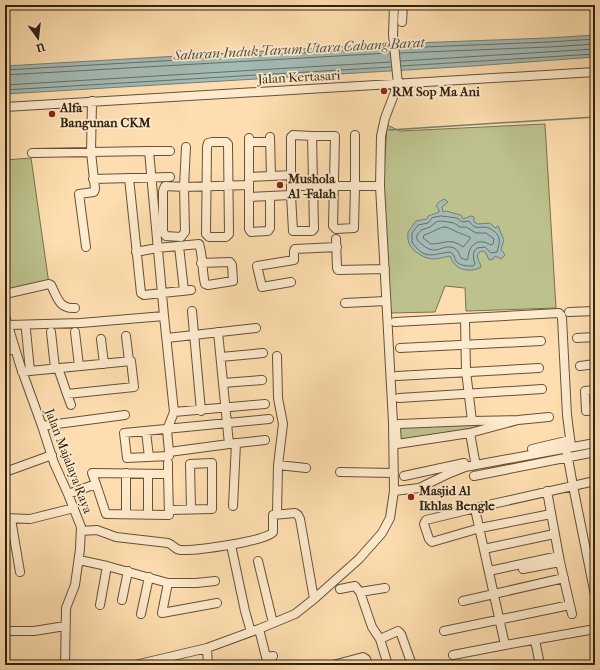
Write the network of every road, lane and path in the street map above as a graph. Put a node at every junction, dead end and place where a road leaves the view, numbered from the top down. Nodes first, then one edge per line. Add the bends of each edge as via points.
1 (394, 5) edge
2 (403, 5) edge
3 (396, 20) junction
4 (595, 72) edge
5 (398, 84) junction
6 (92, 101) junction
7 (5, 107) edge
8 (355, 135) dead end
9 (312, 136) junction
10 (186, 148) dead end
11 (149, 151) junction
12 (170, 151) dead end
13 (91, 152) junction
14 (32, 153) dead end
15 (270, 176) junction
16 (292, 176) junction
17 (151, 177) junction
18 (170, 177) dead end
19 (129, 178) junction
20 (93, 179) junction
21 (249, 181) junction
22 (312, 185) junction
23 (206, 186) junction
24 (228, 186) junction
25 (292, 186) junction
26 (355, 186) junction
27 (380, 186) junction
28 (184, 187) junction
29 (333, 187) junction
30 (290, 195) junction
31 (270, 196) junction
32 (249, 197) junction
33 (336, 239) dead end
34 (86, 246) dead end
35 (179, 246) junction
36 (337, 247) junction
37 (157, 248) junction
38 (136, 252) junction
39 (201, 263) junction
40 (385, 269) junction
41 (291, 282) dead end
42 (162, 293) junction
43 (5, 294) edge
44 (386, 301) junction
45 (345, 303) dead end
46 (74, 308) dead end
47 (192, 311) dead end
48 (595, 311) edge
49 (569, 312) dead end
50 (5, 316) edge
51 (164, 316) junction
52 (465, 319) junction
53 (395, 322) dead end
54 (8, 325) junction
55 (256, 328) dead end
56 (26, 330) dead end
57 (51, 332) dead end
58 (75, 332) dead end
59 (218, 332) junction
60 (194, 335) junction
61 (126, 336) dead end
62 (595, 337) edge
63 (167, 338) junction
64 (577, 338) dead end
65 (101, 339) dead end
66 (541, 341) dead end
67 (465, 344) junction
68 (400, 348) dead end
69 (15, 349) junction
70 (5, 350) edge
71 (263, 353) dead end
72 (221, 356) junction
73 (278, 356) dead end
74 (129, 361) junction
75 (104, 364) junction
76 (595, 364) edge
77 (79, 366) junction
78 (580, 366) dead end
79 (56, 368) junction
80 (539, 368) dead end
81 (26, 371) junction
82 (466, 371) junction
83 (397, 376) dead end
84 (262, 380) dead end
85 (223, 383) junction
86 (542, 389) dead end
87 (595, 390) edge
88 (67, 394) junction
89 (468, 394) junction
90 (399, 398) dead end
91 (265, 404) dead end
92 (71, 405) dead end
93 (225, 408) junction
94 (595, 410) edge
95 (201, 411) junction
96 (174, 412) junction
97 (125, 415) dead end
98 (549, 417) dead end
99 (269, 419) dead end
100 (518, 420) junction
101 (472, 421) junction
102 (227, 423) junction
103 (42, 426) junction
104 (167, 430) junction
105 (146, 432) junction
106 (470, 434) junction
107 (265, 440) dead end
108 (595, 443) edge
109 (569, 444) junction
110 (234, 446) junction
111 (169, 452) junction
112 (595, 452) edge
113 (52, 455) junction
114 (149, 457) junction
115 (567, 458) junction
116 (475, 461) junction
117 (168, 463) dead end
118 (278, 465) junction
119 (306, 468) dead end
120 (5, 472) edge
121 (340, 472) dead end
122 (126, 473) junction
123 (394, 473) junction
124 (148, 474) junction
125 (168, 474) junction
126 (404, 476) dead end
127 (474, 476) dead end
128 (595, 481) edge
129 (96, 484) junction
130 (573, 486) junction
131 (394, 491) junction
132 (547, 491) junction
133 (68, 494) junction
134 (233, 506) dead end
135 (74, 508) junction
136 (475, 508) junction
137 (191, 509) junction
138 (170, 510) junction
139 (126, 514) junction
140 (277, 514) junction
141 (551, 514) junction
142 (148, 515) junction
143 (8, 518) edge
144 (480, 528) junction
145 (82, 531) junction
146 (554, 534) junction
147 (231, 545) junction
148 (484, 549) junction
149 (560, 559) junction
150 (79, 560) junction
151 (258, 561) dead end
152 (108, 566) junction
153 (128, 571) junction
154 (20, 572) dead end
155 (489, 574) junction
156 (149, 577) junction
157 (564, 578) junction
158 (215, 580) dead end
159 (168, 583) junction
160 (385, 588) dead end
161 (340, 589) dead end
162 (360, 592) junction
163 (493, 594) junction
164 (595, 595) edge
165 (314, 599) junction
166 (122, 600) dead end
167 (463, 601) dead end
168 (217, 603) dead end
169 (100, 605) dead end
170 (570, 605) junction
171 (141, 614) dead end
172 (572, 614) dead end
173 (499, 620) junction
174 (273, 623) junction
175 (65, 626) junction
176 (595, 629) edge
177 (5, 631) edge
178 (255, 631) junction
179 (444, 631) dead end
180 (380, 639) junction
181 (535, 640) junction
182 (505, 645) junction
183 (207, 648) junction
184 (453, 655) dead end
185 (273, 656) dead end
186 (66, 665) edge
187 (135, 665) edge
188 (208, 665) edge
189 (332, 665) edge
190 (368, 665) edge
191 (388, 665) edge
192 (412, 665) edge
193 (539, 665) edge

1 - 3 street
2 - 3 street
3 - 5 street via 394,41
4 - 5 street, Jalan Kertasari
5 - 6 street, Jalan Kertasari
5 - 27 street via 381,136
6 - 7 street, Jalan Kertasari
6 - 13 street
8 - 26 street
9 - 16 street via 291,137
9 - 22 street
9 - 29 street via 335,136
10 - 28 street
11 - 12 street
11 - 13 street
11 - 17 street
13 - 14 street
13 - 20 street
15 - 16 street
15 - 21 street
15 - 21 street via 270,140 249,140
16 - 25 street
17 - 18 street
17 - 19 street
17 - 37 street
19 - 20 street
19 - 38 street
20 - 34 street via 94,192 79,194
21 - 24 street
21 - 32 street
22 - 25 street
22 - 29 street
22 - 30 street via 312,231 293,231
23 - 24 street
23 - 24 street via 207,146 212,142 228,144
23 - 24 street via 206,234 209,237 229,234
23 - 28 street
25 - 30 street
26 - 27 street
26 - 29 street
26 - 29 street via 354,226 336,229 333,226
27 - 40 street
28 - 28 street via 164,188 163,232 166,236 180,236 184,232
30 - 31 street
31 - 32 street
31 - 32 street via 270,228 268,231 251,232 248,229
33 - 36 street
35 - 37 street
35 - 39 street via 199,244
35 - 42 street via 188,291
36 - 40 street via 338,270
36 - 41 street via 295,249 294,260 257,266 262,287
37 - 38 street
37 - 42 street
38 - 42 street via 141,293
39 - 39 street via 230,262 233,281 205,285
40 - 44 street
42 - 51 street
43 - 46 street via 49,284 60,304 66,308
44 - 45 street
44 - 123 street
47 - 60 street
48 - 49 street
50 - 54 street, Jalan Majalaya Raya
51 - 54 street via 81,323
51 - 63 street
52 - 53 street
52 - 67 street
52 - 109 street via 559,313 561,315
54 - 69 street, Jalan Majalaya Raya
55 - 59 street
56 - 81 street
57 - 79 street
58 - 77 street
59 - 60 street
59 - 72 street
60 - 63 street
60 - 95 street
61 - 74 street
62 - 64 street
63 - 96 street
65 - 75 street
66 - 67 street
67 - 68 street
67 - 82 street
69 - 70 street
69 - 81 street, Jalan Majalaya Raya
71 - 72 street
72 - 85 street
73 - 118 street via 278,398 283,424
74 - 75 street
74 - 88 street via 134,387
75 - 77 street
76 - 78 street
77 - 79 street
79 - 81 street
79 - 88 street
80 - 82 street
81 - 103 street, Jalan Majalaya Raya
82 - 83 street
82 - 89 street
84 - 85 street
85 - 93 street
86 - 89 street
87 - 94 street via 585,391 586,411
88 - 92 street
89 - 90 street
89 - 101 street
91 - 93 street
93 - 95 street
93 - 102 street
95 - 96 street
96 - 104 street
97 - 103 street
98 - 100 street
99 - 102 street
100 - 101 street
100 - 106 street
101 - 106 street via 399,424 396,427 398,444
102 - 104 street
102 - 110 street
103 - 113 street, Jalan Majalaya Raya
104 - 105 street
104 - 111 street
105 - 114 street
105 - 114 street via 124,433 127,458
106 - 116 street
107 - 110 street
108 - 109 street
109 - 115 street
109 - 116 street
109 - 131 street via 465,467 420,488
110 - 111 street
110 - 134 street
111 - 114 street via 169,456
112 - 115 street
113 - 120 street
113 - 133 street, Jalan Majalaya Raya
115 - 127 street
115 - 130 street
116 - 126 street
117 - 125 street
118 - 119 street
118 - 140 street
121 - 123 street
122 - 124 street
122 - 129 street via 92,473
122 - 139 street
123 - 131 street
124 - 125 street
124 - 142 street
125 - 138 street
128 - 130 street
129 - 133 street
129 - 139 street via 106,514
130 - 132 street
130 - 164 street
131 - 165 street via 390,518 382,533 359,559
132 - 136 street
132 - 141 street
133 - 135 street, Jalan Majalaya Raya
135 - 143 street via 30,519
135 - 145 street, Jalan Majalaya Raya
136 - 144 street
136 - 144 street via 426,520 424,524 432,542
137 - 137 street via 212,509 212,463 190,464
137 - 138 street
138 - 142 street via 169,514
139 - 142 street
140 - 147 street via 273,515 271,535
140 - 165 street via 295,513 300,517
141 - 144 street
141 - 146 street
143 - 154 street
144 - 148 street
145 - 147 street via 97,530 116,536 168,543 182,550
145 - 150 street, Jalan Majalaya Raya
146 - 148 street
146 - 149 street
147 - 178 street via 245,611
148 - 155 street
149 - 155 street
149 - 157 street
150 - 152 street
150 - 175 street, Jalan Majalaya Raya via 75,585 66,608
151 - 174 street
152 - 153 street
152 - 169 street
153 - 156 street
153 - 166 street
155 - 163 street
156 - 159 street
156 - 171 street
157 - 163 street
157 - 170 street
158 - 159 street
159 - 168 street via 162,613
160 - 162 street
161 - 162 street via 355,586
162 - 180 street
163 - 167 street
163 - 173 street
165 - 174 street via 295,614
170 - 172 street
170 - 173 street
173 - 179 street
173 - 182 street
174 - 178 street
175 - 177 street via 34,631
175 - 186 street, Jalan Majalaya Raya
176 - 181 street
178 - 183 street
178 - 185 street via 266,657
180 - 191 street
180 - 192 street via 400,632
181 - 182 street
181 - 193 street
182 - 184 street
183 - 187 street
183 - 188 street
189 - 190 street via 364,658

